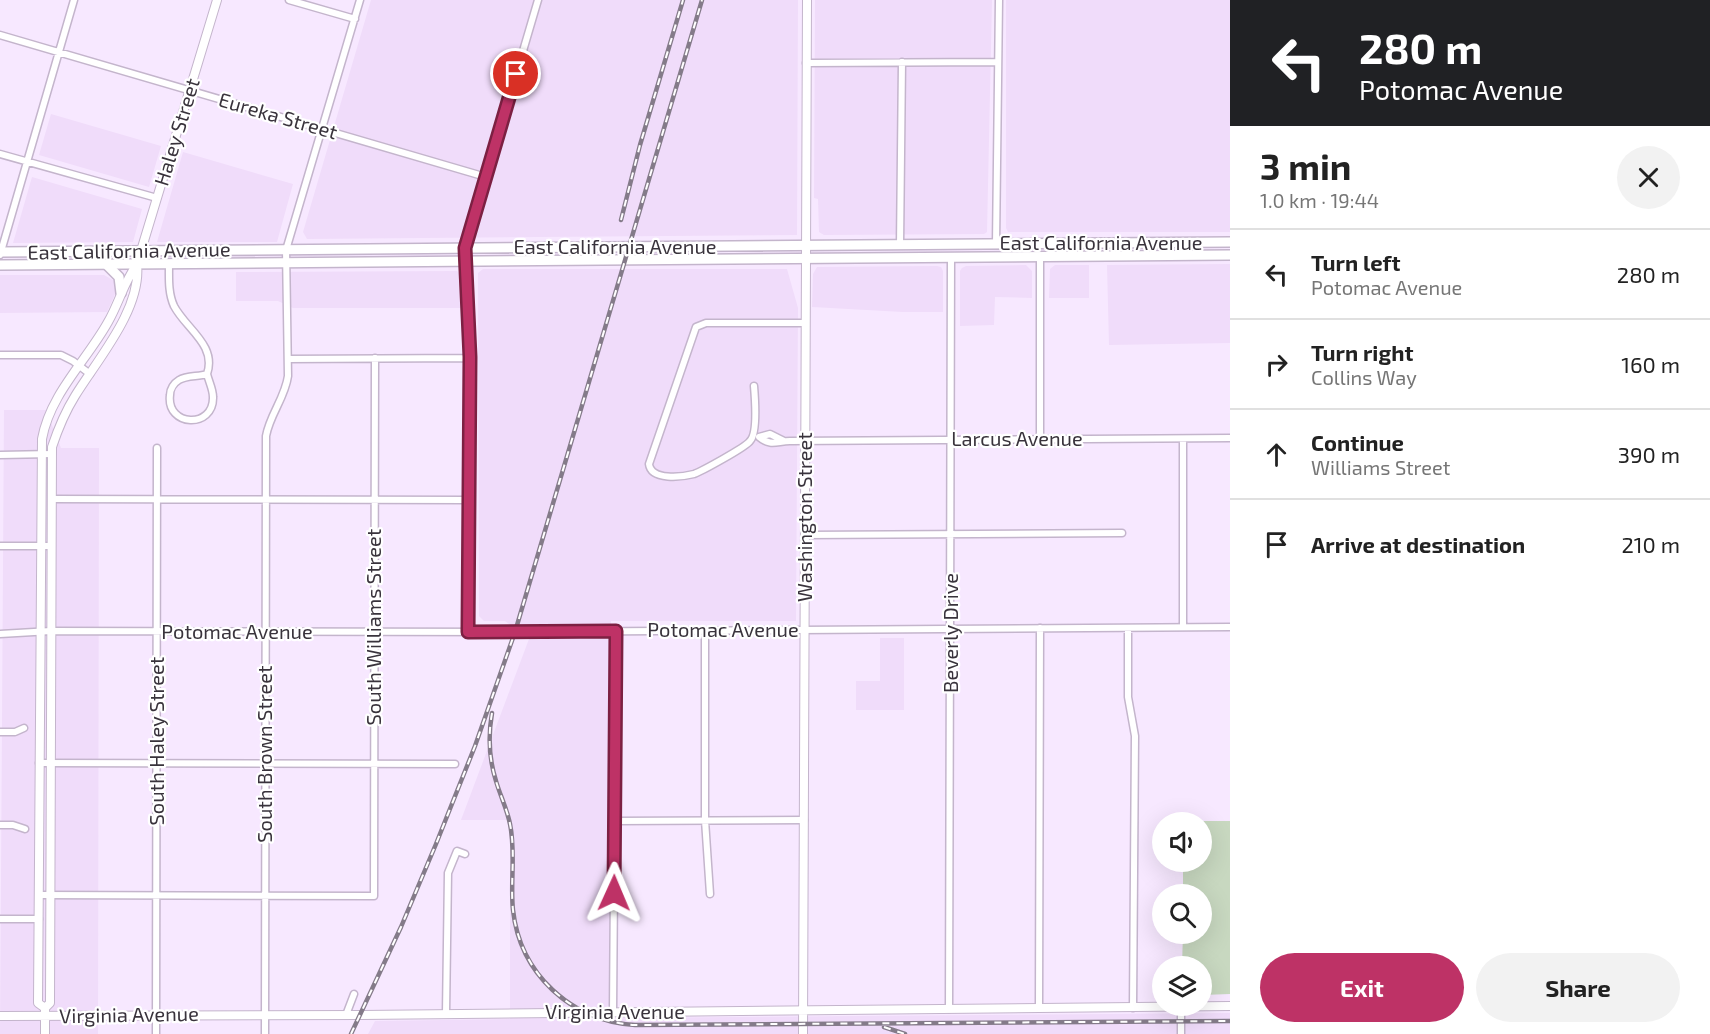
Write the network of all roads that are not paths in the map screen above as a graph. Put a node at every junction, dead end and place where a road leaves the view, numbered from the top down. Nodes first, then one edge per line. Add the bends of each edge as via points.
1 (74, 0) edge
2 (217, 0) edge
3 (289, 0) edge
4 (360, 0) edge
5 (538, 0) edge
6 (807, 0) edge
7 (999, 0) edge
8 (355, 19) junction
9 (0, 35) edge
10 (58, 52) junction
11 (902, 62) junction
12 (998, 62) junction
13 (806, 63) junction
14 (190, 90) junction
15 (322, 129) junction
16 (0, 154) edge
17 (26, 162) junction
18 (486, 177) junction
19 (157, 198) junction
20 (1230, 242) edge
21 (1145, 243) junction
22 (996, 244) junction
23 (1095, 244) junction
24 (900, 245) junction
25 (805, 246) junction
26 (465, 248) junction
27 (286, 250) junction
28 (141, 251) junction
29 (0, 253) edge
30 (1230, 255) edge
31 (1040, 256) junction
32 (1091, 256) junction
33 (951, 257) junction
34 (805, 258) junction
35 (465, 261) junction
36 (286, 263) junction
37 (137, 264) junction
38 (170, 264) junction
39 (0, 265) edge
40 (107, 265) junction
41 (122, 293) junction
42 (805, 323) junction
43 (0, 355) edge
44 (470, 357) junction
45 (375, 358) junction
46 (288, 359) junction
47 (80, 366) junction
48 (90, 374) junction
49 (207, 374) junction
50 (754, 386) dead end
51 (756, 437) junction
52 (1230, 438) edge
53 (1040, 439) junction
54 (1183, 439) junction
55 (951, 440) junction
56 (805, 441) junction
57 (157, 448) dead end
58 (52, 454) junction
59 (0, 455) edge
60 (41, 455) junction
61 (52, 499) junction
62 (157, 500) junction
63 (266, 500) junction
64 (375, 500) junction
65 (469, 500) junction
66 (1122, 533) dead end
67 (951, 534) junction
68 (805, 535) junction
69 (0, 546) edge
70 (40, 546) junction
71 (51, 546) junction
72 (1183, 627) junction
73 (1230, 627) edge
74 (1040, 628) junction
75 (1128, 628) junction
76 (951, 629) junction
77 (805, 630) junction
78 (51, 631) junction
79 (616, 631) junction
80 (705, 631) junction
81 (39, 632) junction
82 (157, 632) junction
83 (266, 632) junction
84 (373, 632) junction
85 (468, 632) junction
86 (0, 634) edge
87 (24, 728) dead end
88 (0, 732) edge
89 (39, 763) junction
90 (51, 763) junction
91 (157, 763) junction
92 (266, 764) junction
93 (374, 764) junction
94 (455, 764) dead end
95 (705, 820) junction
96 (804, 820) junction
97 (615, 821) junction
98 (0, 825) edge
99 (25, 829) dead end
100 (465, 854) dead end
101 (710, 894) dead end
102 (39, 895) junction
103 (51, 895) junction
104 (156, 895) junction
105 (265, 895) junction
106 (0, 919) edge
107 (39, 919) junction
108 (354, 994) dead end
109 (1212, 1006) edge
110 (1230, 1006) edge
111 (1039, 1008) junction
112 (1133, 1008) junction
113 (1152, 1008) edge
114 (949, 1009) junction
115 (803, 1011) junction
116 (45, 1012) junction
117 (613, 1012) junction
118 (447, 1013) junction
119 (265, 1014) junction
120 (156, 1015) junction
121 (346, 1015) junction
122 (0, 1016) edge
123 (1181, 1016) edge
124 (45, 1034) edge
125 (156, 1034) edge
126 (265, 1034) edge
127 (803, 1034) edge
128 (1181, 1034) edge

1 - 10 street
2 - 14 street, Haley Street
3 - 8 street
4 - 8 street, South Brown Street
5 - 18 street
6 - 13 street, Washington Street
7 - 12 street
8 - 15 street, South Brown Street
9 - 10 street, Eureka Street
10 - 14 street, Eureka Street
10 - 17 street
11 - 12 street
11 - 13 street
11 - 24 street
12 - 22 street
13 - 25 street, Washington Street
14 - 15 street, Eureka Street
14 - 19 street, Haley Street
15 - 18 street, Eureka Street
15 - 27 street, South Brown Street
16 - 17 street
17 - 19 street
17 - 29 street
18 - 26 street
19 - 28 street, Haley Street
20 - 21 main road, East California Avenue
21 - 23 main road, East California Avenue
21 - 32 main road via 1138,250
22 - 23 main road, East California Avenue
22 - 24 main road, East California Avenue
23 - 31 main road via 1083,249 1049,250
24 - 25 main road, East California Avenue
25 - 26 main road, East California Avenue
25 - 34 street, Washington Street
26 - 27 main road, East California Avenue
26 - 35 street
27 - 28 main road, East California Avenue
27 - 36 street, South Brown Street
28 - 29 main road, East California Avenue
28 - 37 street, Haley Street
30 - 32 main road, East California Avenue
31 - 32 main road, East California Avenue
31 - 33 main road, East California Avenue
31 - 53 street
33 - 34 main road, East California Avenue
33 - 55 street, Beverly Drive
34 - 35 main road, East California Avenue
34 - 42 street, Washington Street
35 - 36 main road, East California Avenue
35 - 44 street
36 - 38 main road, East California Avenue
36 - 46 street, South Brown Street
37 - 38 main road, East California Avenue
37 - 40 main road, East California Avenue
37 - 41 street
37 - 48 street via 138,276 118,332
38 - 49 street via 173,304 208,351
39 - 40 main road, East California Avenue
40 - 41 main road via 118,277
41 - 47 street
42 - 51 street via 706,323 696,327 649,468 660,475 692,474
42 - 56 street, Washington Street
43 - 47 street via 61,355
44 - 45 street
44 - 65 street
45 - 46 street
45 - 64 street, South Williams Street
46 - 63 street, South Brown Street via 285,393 266,436
47 - 48 street
47 - 60 street via 53,408 43,433
48 - 58 street via 65,415
49 - 49 street via 181,378 172,387 170,405 180,418 202,419 213,405
50 - 51 street
51 - 56 street, Larcus Avenue via 770,434 784,441
52 - 54 street, Larcus Avenue
53 - 54 street, Larcus Avenue
53 - 55 street, Larcus Avenue
54 - 72 street
55 - 56 street, Larcus Avenue
55 - 67 street, Beverly Drive
56 - 68 street, Washington Street
57 - 62 street, South Haley Street
58 - 60 street
58 - 61 street
59 - 60 street
60 - 70 street
61 - 62 street
61 - 71 street
62 - 63 street
62 - 82 street, South Haley Street
63 - 64 street
63 - 83 street, South Brown Street
64 - 65 street
64 - 84 street, South Williams Street
65 - 85 street
66 - 67 street
67 - 68 street
67 - 76 street, Beverly Drive
68 - 77 street, Washington Street
69 - 70 street
70 - 71 street
70 - 81 street
71 - 78 street
72 - 73 street, Potomac Avenue
72 - 75 street, Potomac Avenue
74 - 75 street, Potomac Avenue
74 - 76 street, Potomac Avenue
74 - 111 street
75 - 112 street via 1128,698 1135,736
76 - 77 street, Potomac Avenue
76 - 114 street, Beverly Drive
77 - 80 street, Potomac Avenue
77 - 96 street, Washington Street
78 - 81 street, Potomac Avenue
78 - 82 street, Potomac Avenue
78 - 90 street
79 - 80 street, Potomac Avenue
79 - 85 street, Potomac Avenue
79 - 97 street
80 - 95 street
81 - 86 street, Potomac Avenue
81 - 89 street
82 - 83 street, Potomac Avenue
82 - 91 street, South Haley Street
83 - 84 street, Potomac Avenue
83 - 92 street, South Brown Street
84 - 85 street, Potomac Avenue
84 - 93 street, South Williams Street
87 - 88 street
89 - 90 street
89 - 102 street
90 - 91 street
90 - 103 street
91 - 92 street
91 - 104 street, South Haley Street
92 - 93 street
92 - 105 street, South Brown Street
93 - 94 street
93 - 105 street, South Williams Street via 374,896
95 - 96 street
95 - 97 street
95 - 101 street
96 - 115 street, Washington Street
97 - 117 street
98 - 99 street
100 - 118 street via 457,851 448,873
102 - 103 street
102 - 107 street
103 - 104 street
103 - 116 street via 50,1003
104 - 105 street
104 - 120 street, South Haley Street
105 - 119 street, South Brown Street
106 - 107 street
107 - 116 street via 38,1003
108 - 121 street
109 - 110 street, Virginia Avenue
111 - 112 street, Virginia Avenue
111 - 114 street, Virginia Avenue
112 - 113 street, Virginia Avenue
114 - 115 street, Virginia Avenue
115 - 117 street, Virginia Avenue
115 - 127 street, Washington Street
116 - 120 street, Virginia Avenue
116 - 122 street, Virginia Avenue
116 - 124 street
117 - 118 street, Virginia Avenue
118 - 121 street, Virginia Avenue
119 - 120 street, Virginia Avenue
119 - 121 street, Virginia Avenue
119 - 126 street, South Brown Street
120 - 125 street, South Haley Street
123 - 128 street

